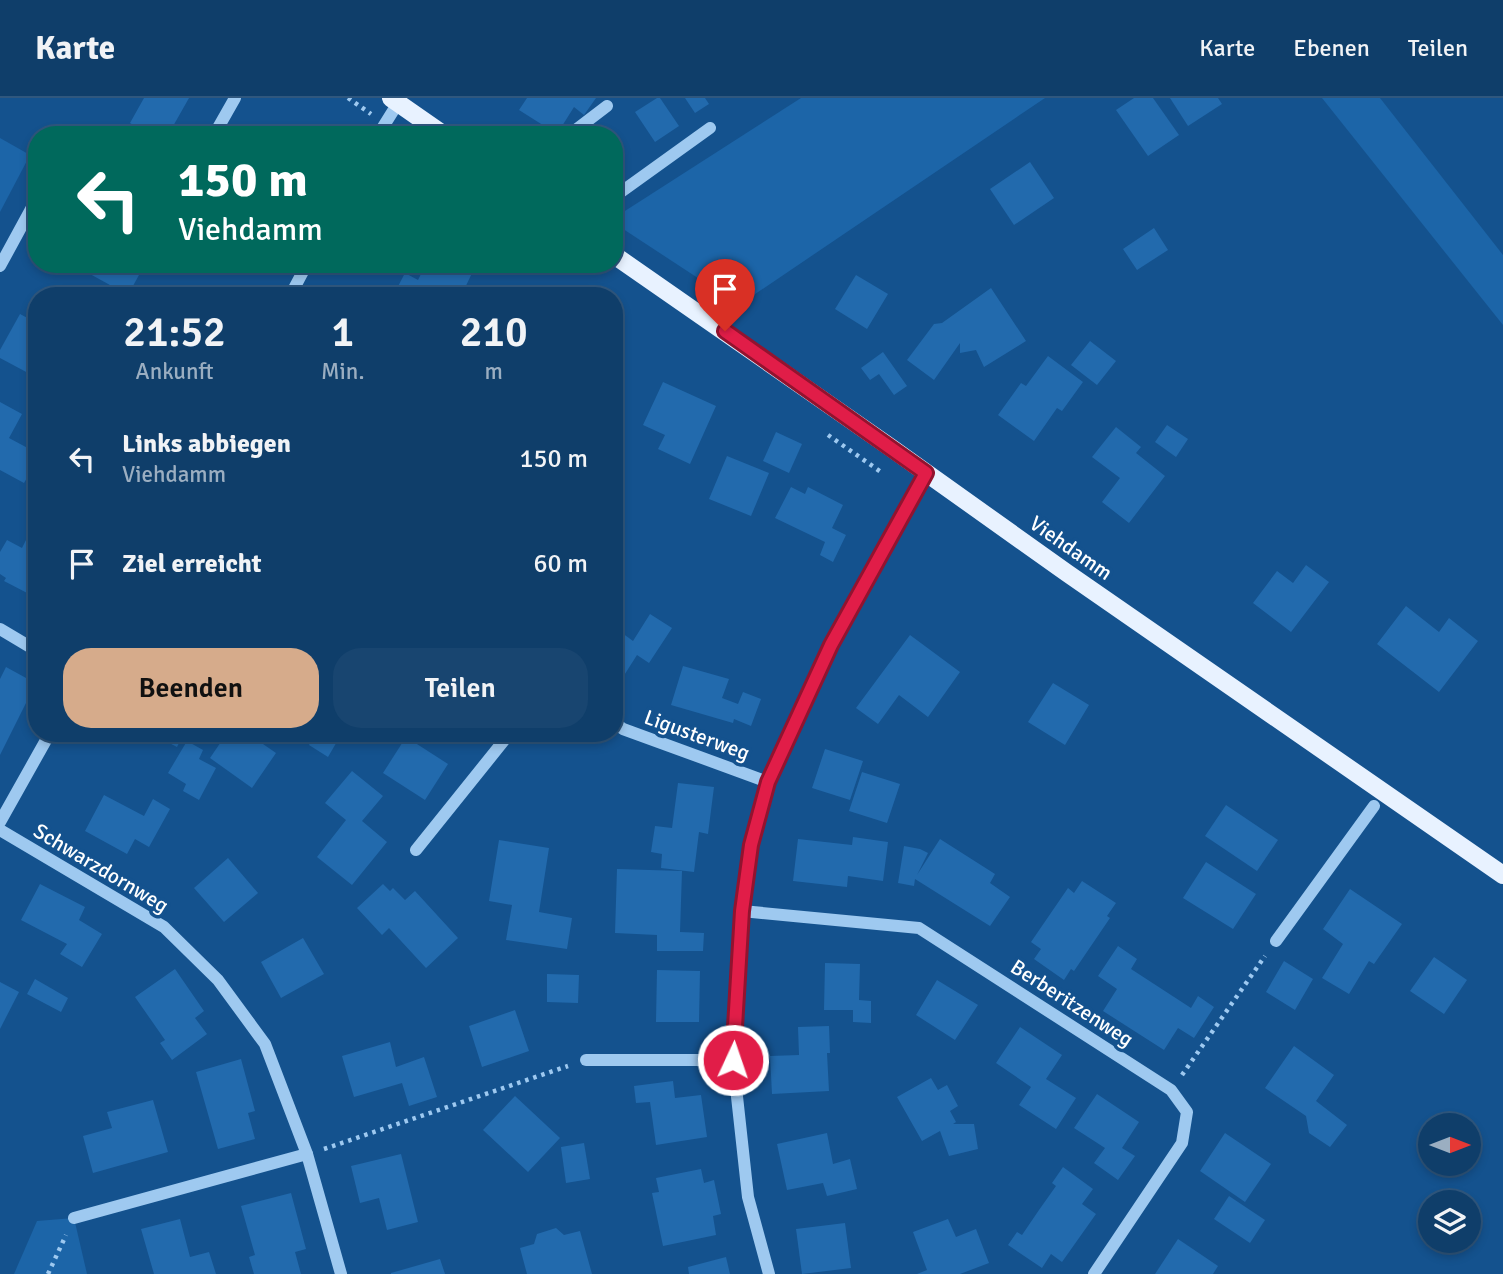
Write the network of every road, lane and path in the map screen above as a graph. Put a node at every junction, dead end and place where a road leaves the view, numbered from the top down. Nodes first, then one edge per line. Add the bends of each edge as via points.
1 (235, 98) edge
2 (394, 100) edge
3 (607, 106) dead end
4 (219, 126) edge
5 (382, 126) edge
6 (431, 126) edge
7 (581, 126) edge
8 (710, 128) dead end
9 (623, 191) edge
10 (28, 215) edge
11 (623, 261) edge
12 (0, 266) edge
13 (926, 473) junction
14 (0, 629) edge
15 (28, 646) edge
16 (623, 729) edge
17 (45, 742) edge
18 (503, 742) edge
19 (768, 782) junction
20 (1374, 807) dead end
21 (0, 822) edge
22 (0, 830) edge
23 (416, 850) dead end
24 (1503, 876) edge
25 (742, 911) junction
26 (1276, 941) joint
27 (586, 1060) joint
28 (733, 1060) junction
29 (1171, 1090) junction
30 (307, 1154) junction
31 (74, 1218) joint
32 (48, 1274) edge
33 (341, 1274) edge
34 (769, 1274) edge
35 (1094, 1274) edge

1 - 4 street
2 - 5 street
2 - 6 main road
3 - 7 street
8 - 9 street
10 - 12 street
11 - 13 main road, Viehdamm
13 - 19 street via 831,645
13 - 24 main road, Viehdamm
14 - 15 street
16 - 19 street, Ligusterweg
17 - 21 street
18 - 23 street
19 - 25 street via 751,845
20 - 26 street
22 - 30 street, Schwarzdornweg via 164,927 218,980 265,1044
25 - 28 street
25 - 29 street, Berberitzenweg via 919,928
26 - 29 path
27 - 28 street
27 - 30 path
28 - 34 street via 748,1197
29 - 35 street via 1187,1112 1182,1143
30 - 31 street
30 - 33 street, Schwarzdornweg
31 - 32 path

